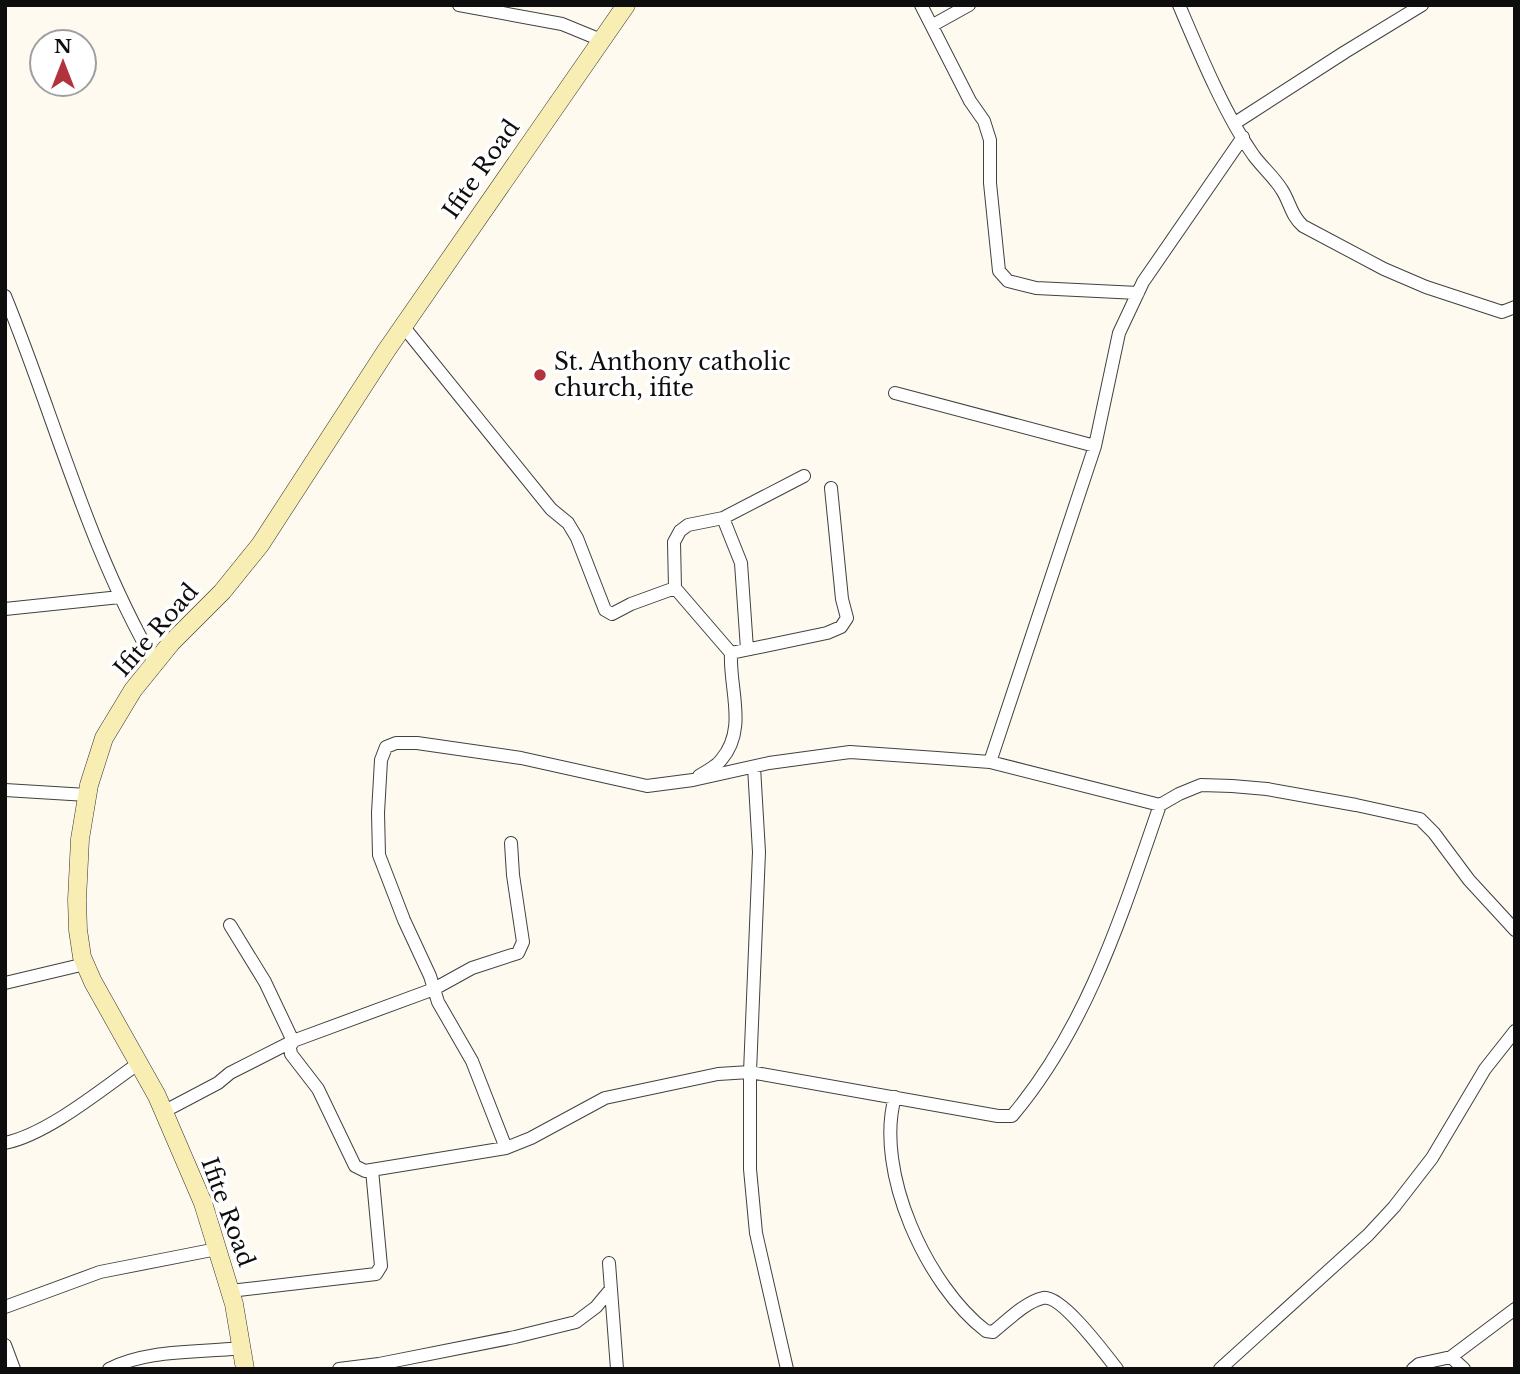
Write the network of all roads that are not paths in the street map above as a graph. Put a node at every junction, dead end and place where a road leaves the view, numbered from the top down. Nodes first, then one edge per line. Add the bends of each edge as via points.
1 (459, 5) edge
2 (626, 5) edge
3 (921, 5) edge
4 (969, 5) edge
5 (1179, 5) edge
6 (1422, 5) edge
7 (933, 25) junction
8 (601, 40) junction
9 (1235, 123) junction
10 (1243, 137) junction
11 (1138, 293) junction
12 (5, 296) edge
13 (1515, 307) edge
14 (403, 326) junction
15 (895, 393) dead end
16 (1095, 446) junction
17 (804, 477) dead end
18 (831, 488) dead end
19 (723, 518) junction
20 (675, 588) junction
21 (120, 597) junction
22 (5, 608) edge
23 (747, 649) junction
24 (731, 653) junction
25 (155, 663) junction
26 (990, 762) junction
27 (754, 767) junction
28 (692, 780) junction
29 (5, 790) edge
30 (88, 795) junction
31 (1160, 806) junction
32 (511, 843) dead end
33 (230, 925) dead end
34 (1515, 930) edge
35 (85, 964) junction
36 (5, 983) edge
37 (434, 989) junction
38 (1515, 1031) edge
39 (293, 1041) junction
40 (139, 1063) junction
41 (750, 1072) junction
42 (895, 1097) junction
43 (163, 1112) junction
44 (5, 1143) edge
45 (506, 1148) junction
46 (372, 1170) junction
47 (217, 1249) junction
48 (609, 1263) dead end
49 (611, 1289) junction
50 (230, 1292) junction
51 (5, 1307) edge
52 (1515, 1309) edge
53 (5, 1345) edge
54 (241, 1349) junction
55 (1451, 1357) junction
56 (14, 1369) edge
57 (109, 1369) edge
58 (245, 1369) edge
59 (339, 1369) edge
60 (617, 1369) edge
61 (787, 1369) edge
62 (1117, 1369) edge
63 (1220, 1369) edge
64 (1413, 1369) edge
65 (1464, 1369) edge

1 - 8 street via 562,24
2 - 8 street, Ifite Road
3 - 7 street
4 - 7 street
5 - 9 street
6 - 9 street
7 - 11 street via 990,140 999,271 1008,281 1036,288
8 - 14 street, Ifite Road
9 - 10 street
10 - 11 street
10 - 13 street via 1303,226 1426,287 1502,312
11 - 16 street via 1119,333
12 - 21 street
14 - 20 street via 551,509 568,523 605,610 612,614
14 - 25 street, Ifite Road via 260,545
15 - 16 street
16 - 26 street
17 - 19 street
18 - 23 street via 847,618 841,627 827,633
19 - 20 street via 680,531 674,542
19 - 23 street via 741,563
20 - 24 street
21 - 22 street
21 - 25 street
23 - 24 street
24 - 28 street via 737,706 733,740 721,761
25 - 30 street, Ifite Road via 104,738
26 - 27 street via 850,752
26 - 31 street
27 - 28 street
27 - 41 street via 758,852
28 - 37 street via 647,786 521,758 417,743 386,747 381,760 379,855
29 - 30 street
30 - 35 street, Ifite Road via 77,900
31 - 34 street via 1201,785 1232,786 1420,819
31 - 42 street via 1102,965 1076,1021 1012,1116
32 - 37 street via 522,948
33 - 39 street via 265,982
35 - 36 street
35 - 40 street, Ifite Road
37 - 39 street
37 - 45 street via 472,1061
38 - 63 street via 1485,1069 1432,1158 1394,1207
39 - 43 street
39 - 46 street via 291,1054 318,1089 355,1166
40 - 43 street, Ifite Road
40 - 44 street via 60,1117 20,1140
41 - 42 street
41 - 45 street via 718,1074 605,1098
41 - 61 street via 750,1169 756,1233
42 - 62 street via 890,1115 897,1181 925,1259 939,1282 986,1331 993,1332 1031,1303 1055,1300
43 - 47 street, Ifite Road via 203,1203
45 - 46 street
46 - 50 street via 381,1266 376,1274
47 - 50 street, Ifite Road
47 - 51 street via 100,1272
48 - 49 street
49 - 59 street via 576,1322
49 - 60 street
50 - 54 street, Ifite Road
52 - 55 street
53 - 56 street
54 - 57 street via 155,1356
54 - 58 street, Ifite Road
55 - 64 street
55 - 65 street

